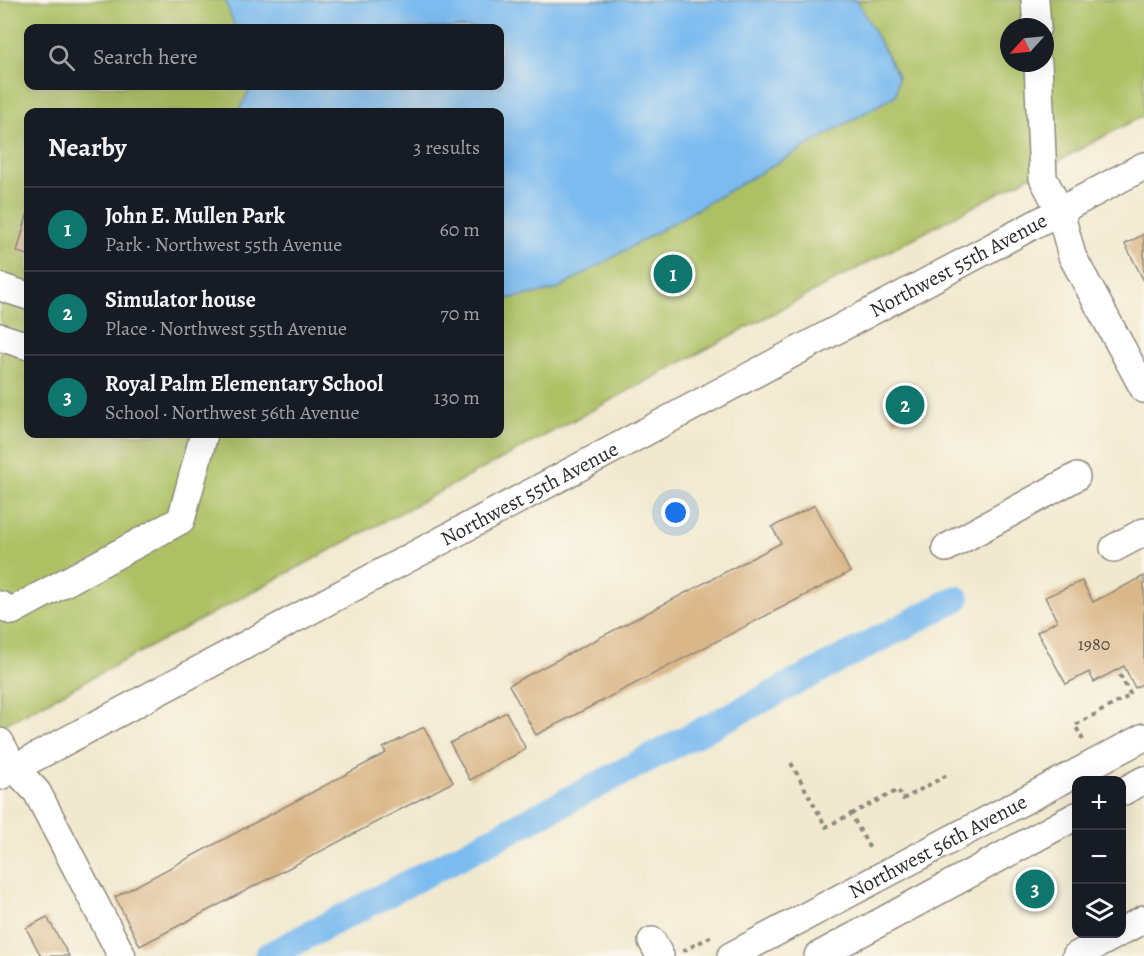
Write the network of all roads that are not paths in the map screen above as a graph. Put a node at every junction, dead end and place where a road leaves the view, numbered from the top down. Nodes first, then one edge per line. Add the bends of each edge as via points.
1 (1035, 0) edge
2 (1036, 18) edge
3 (1038, 72) edge
4 (1144, 166) edge
5 (1060, 211) junction
6 (0, 287) edge
7 (24, 295) edge
8 (0, 337) edge
9 (24, 345) edge
10 (1144, 389) edge
11 (203, 438) edge
12 (1076, 477) dead end
13 (1144, 532) edge
14 (946, 548) dead end
15 (1114, 548) dead end
16 (0, 605) edge
17 (1144, 738) edge
18 (0, 742) edge
19 (7, 772) edge
20 (1144, 780) edge
21 (1126, 790) edge
22 (1072, 819) edge
23 (1144, 919) edge
24 (796, 921) junction
25 (1126, 929) edge
26 (1108, 938) edge
27 (122, 956) edge
28 (731, 956) edge
29 (816, 956) edge
30 (1076, 956) edge

1 - 2 street
3 - 5 street, Northwest 55th Avenue via 1043,178
4 - 5 street, Northwest 55th Avenue
5 - 10 street via 1072,256
5 - 19 street, Northwest 55th Avenue
6 - 7 street
8 - 9 street
11 - 16 street via 181,520 12,611
12 - 14 street
13 - 15 street
17 - 24 street, Northwest 56th Avenue
18 - 19 street
19 - 27 street via 38,792
20 - 21 street
22 - 29 street, Northwest 56th Avenue
23 - 25 street
24 - 28 street, Northwest 56th Avenue
24 - 29 street
26 - 30 street

